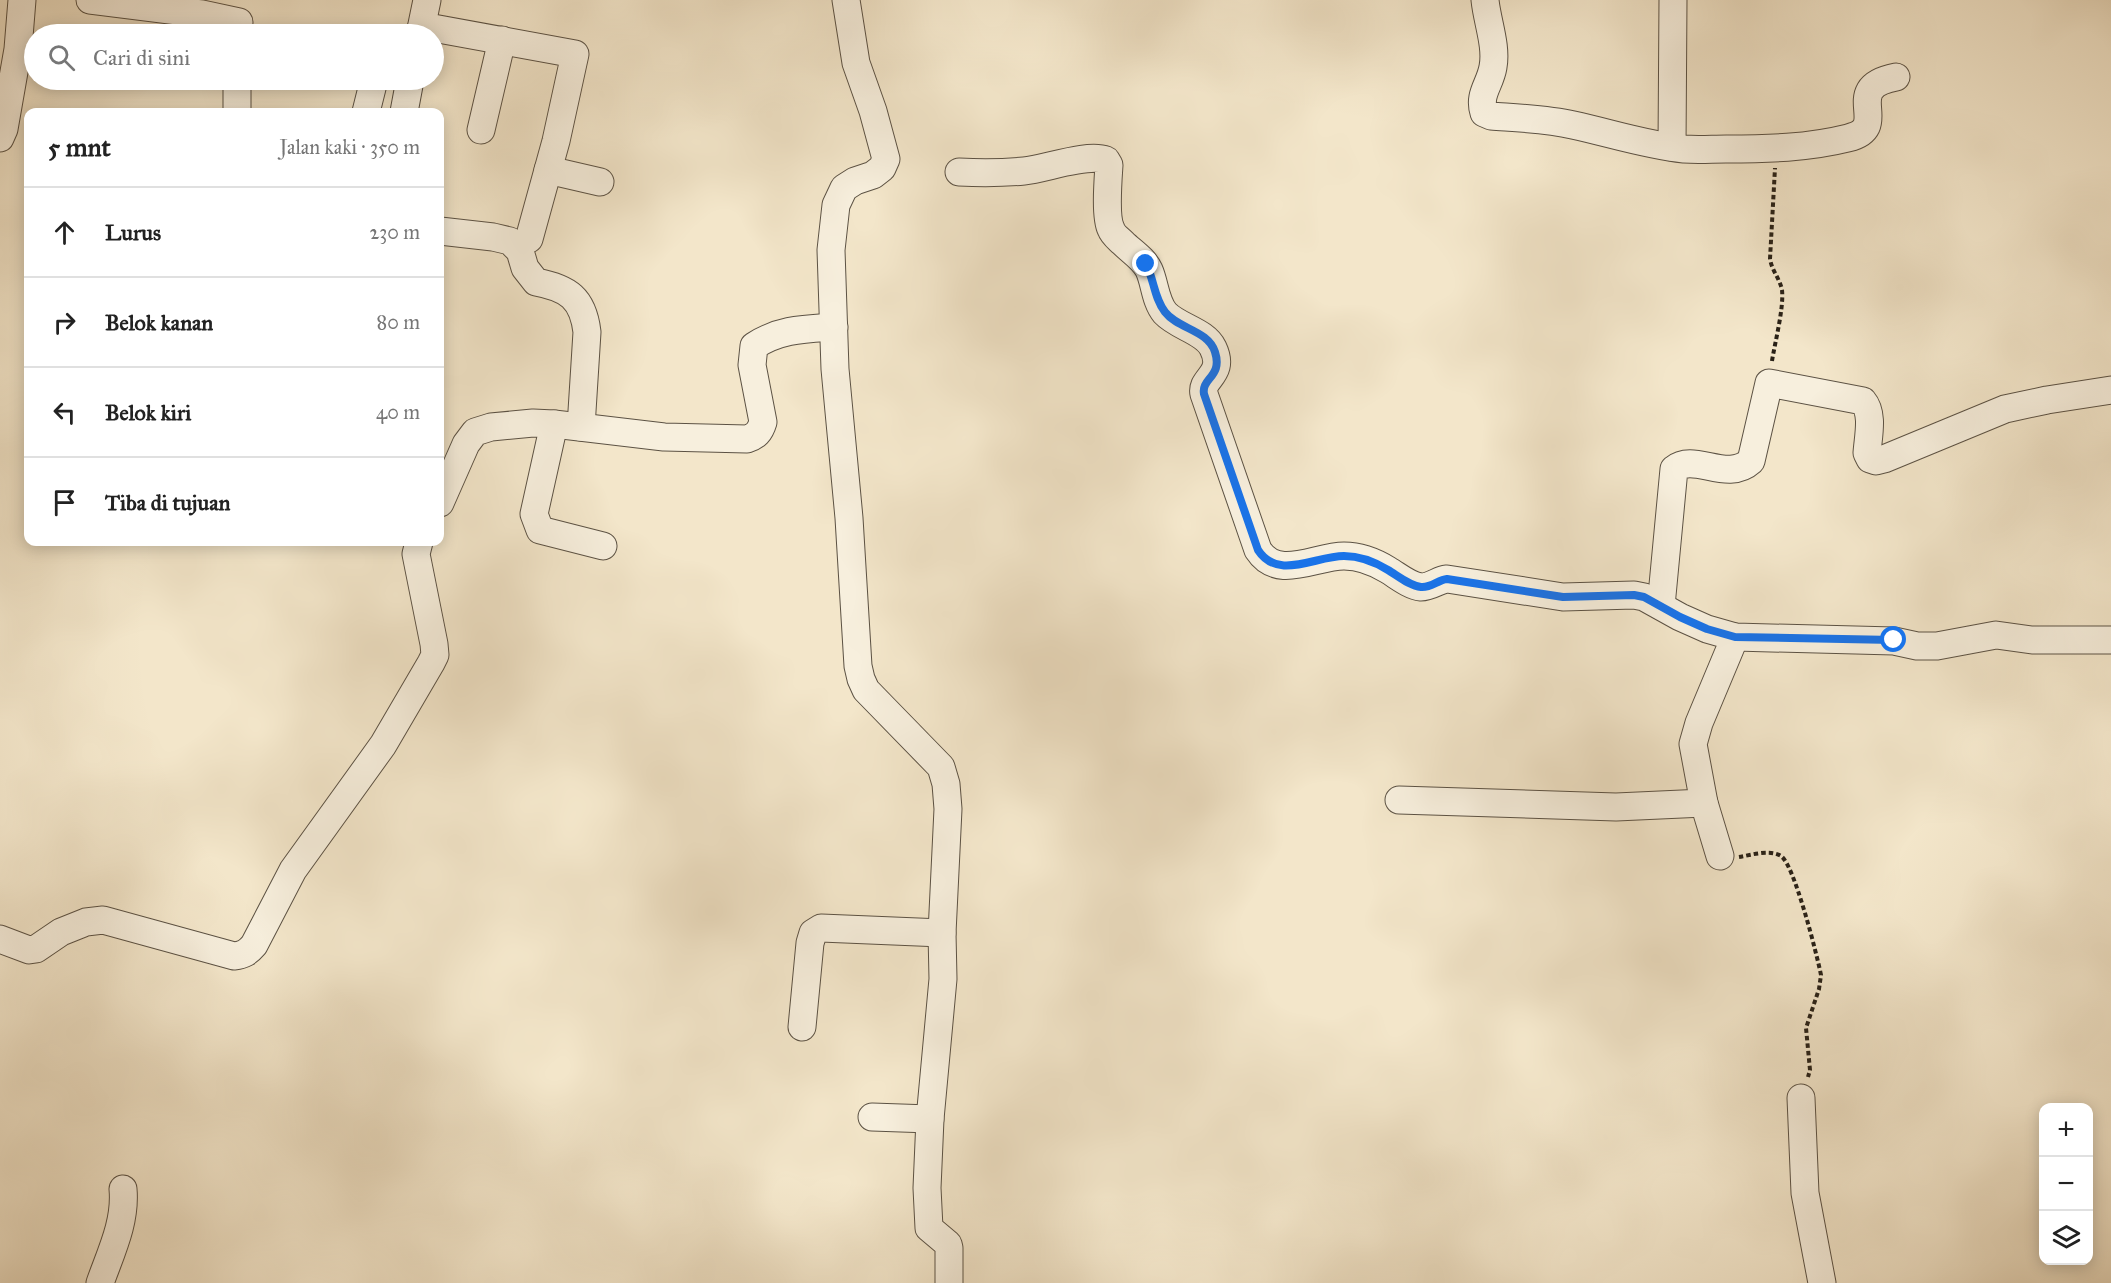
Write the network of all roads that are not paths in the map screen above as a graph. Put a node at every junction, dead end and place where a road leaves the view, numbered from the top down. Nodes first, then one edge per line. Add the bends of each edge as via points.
1 (22, 0) edge
2 (90, 0) edge
3 (427, 0) edge
4 (846, 0) edge
5 (1485, 0) edge
6 (1673, 0) edge
7 (241, 19) edge
8 (422, 24) edge
9 (444, 33) edge
10 (501, 40) junction
11 (1896, 77) dead end
12 (237, 90) edge
13 (372, 90) edge
14 (409, 90) edge
15 (237, 108) edge
16 (367, 108) edge
17 (405, 108) edge
18 (481, 130) dead end
19 (0, 138) edge
20 (1672, 147) junction
21 (548, 170) junction
22 (959, 172) dead end
23 (600, 182) dead end
24 (444, 231) edge
25 (529, 239) dead end
26 (834, 327) junction
27 (2111, 390) edge
28 (554, 424) junction
29 (581, 427) junction
30 (444, 494) edge
31 (418, 546) edge
32 (603, 546) dead end
33 (1661, 606) junction
34 (1735, 637) junction
35 (2111, 640) edge
36 (1399, 800) dead end
37 (1704, 803) junction
38 (1720, 856) road end
39 (942, 933) junction
40 (0, 939) edge
41 (802, 1027) dead end
42 (1802, 1098) road end
43 (872, 1117) dead end
44 (930, 1119) junction
45 (123, 1190) dead end
46 (100, 1283) edge
47 (949, 1283) edge
48 (1822, 1283) edge

1 - 19 street via 18,49
2 - 7 street
3 - 8 street
4 - 26 street via 856,63 886,159 873,175 844,189 836,205 831,250
5 - 20 street via 1494,65 1481,103 1484,113 1571,124
6 - 20 street
9 - 10 street
10 - 18 street
10 - 21 street via 575,54
11 - 20 street via 1879,80 1872,87 1867,97 1867,126 1862,134 1776,150
12 - 15 street
13 - 16 street
14 - 17 street
21 - 23 street
21 - 25 street
22 - 33 street via 1026,171 1090,159 1106,160 1110,228 1146,264 1165,313 1207,339 1214,350 1216,368 1203,388 1204,394 1264,559 1287,566 1354,556 1418,587 1447,579 1563,597 1634,595
24 - 29 street via 510,241 520,251 525,268 536,282 570,293 586,321 587,332
26 - 29 street via 788,331 769,336 754,346 752,365 763,422 755,436 664,437
26 - 39 street via 860,673 866,690 941,768 948,809
27 - 33 street via 2005,409 1876,461 1867,453 1869,414 1863,401 1769,383 1751,460 1736,470 1688,464 1674,469
28 - 29 street
28 - 30 street via 491,427 475,432
28 - 32 street via 534,514 540,530
31 - 40 street via 416,554 434,644 432,663 383,746 293,870 249,951 234,956 103,920 61,932 36,949
33 - 34 street via 1707,629
34 - 35 street via 1894,640 1917,646 1996,635 2032,640
34 - 37 street via 1693,744
36 - 37 street via 1616,807
37 - 38 street
39 - 41 street via 821,928 813,933
39 - 44 street via 943,979
42 - 48 street via 1805,1193
43 - 44 street
44 - 47 street via 927,1224 950,1248
45 - 46 street via 120,1228

